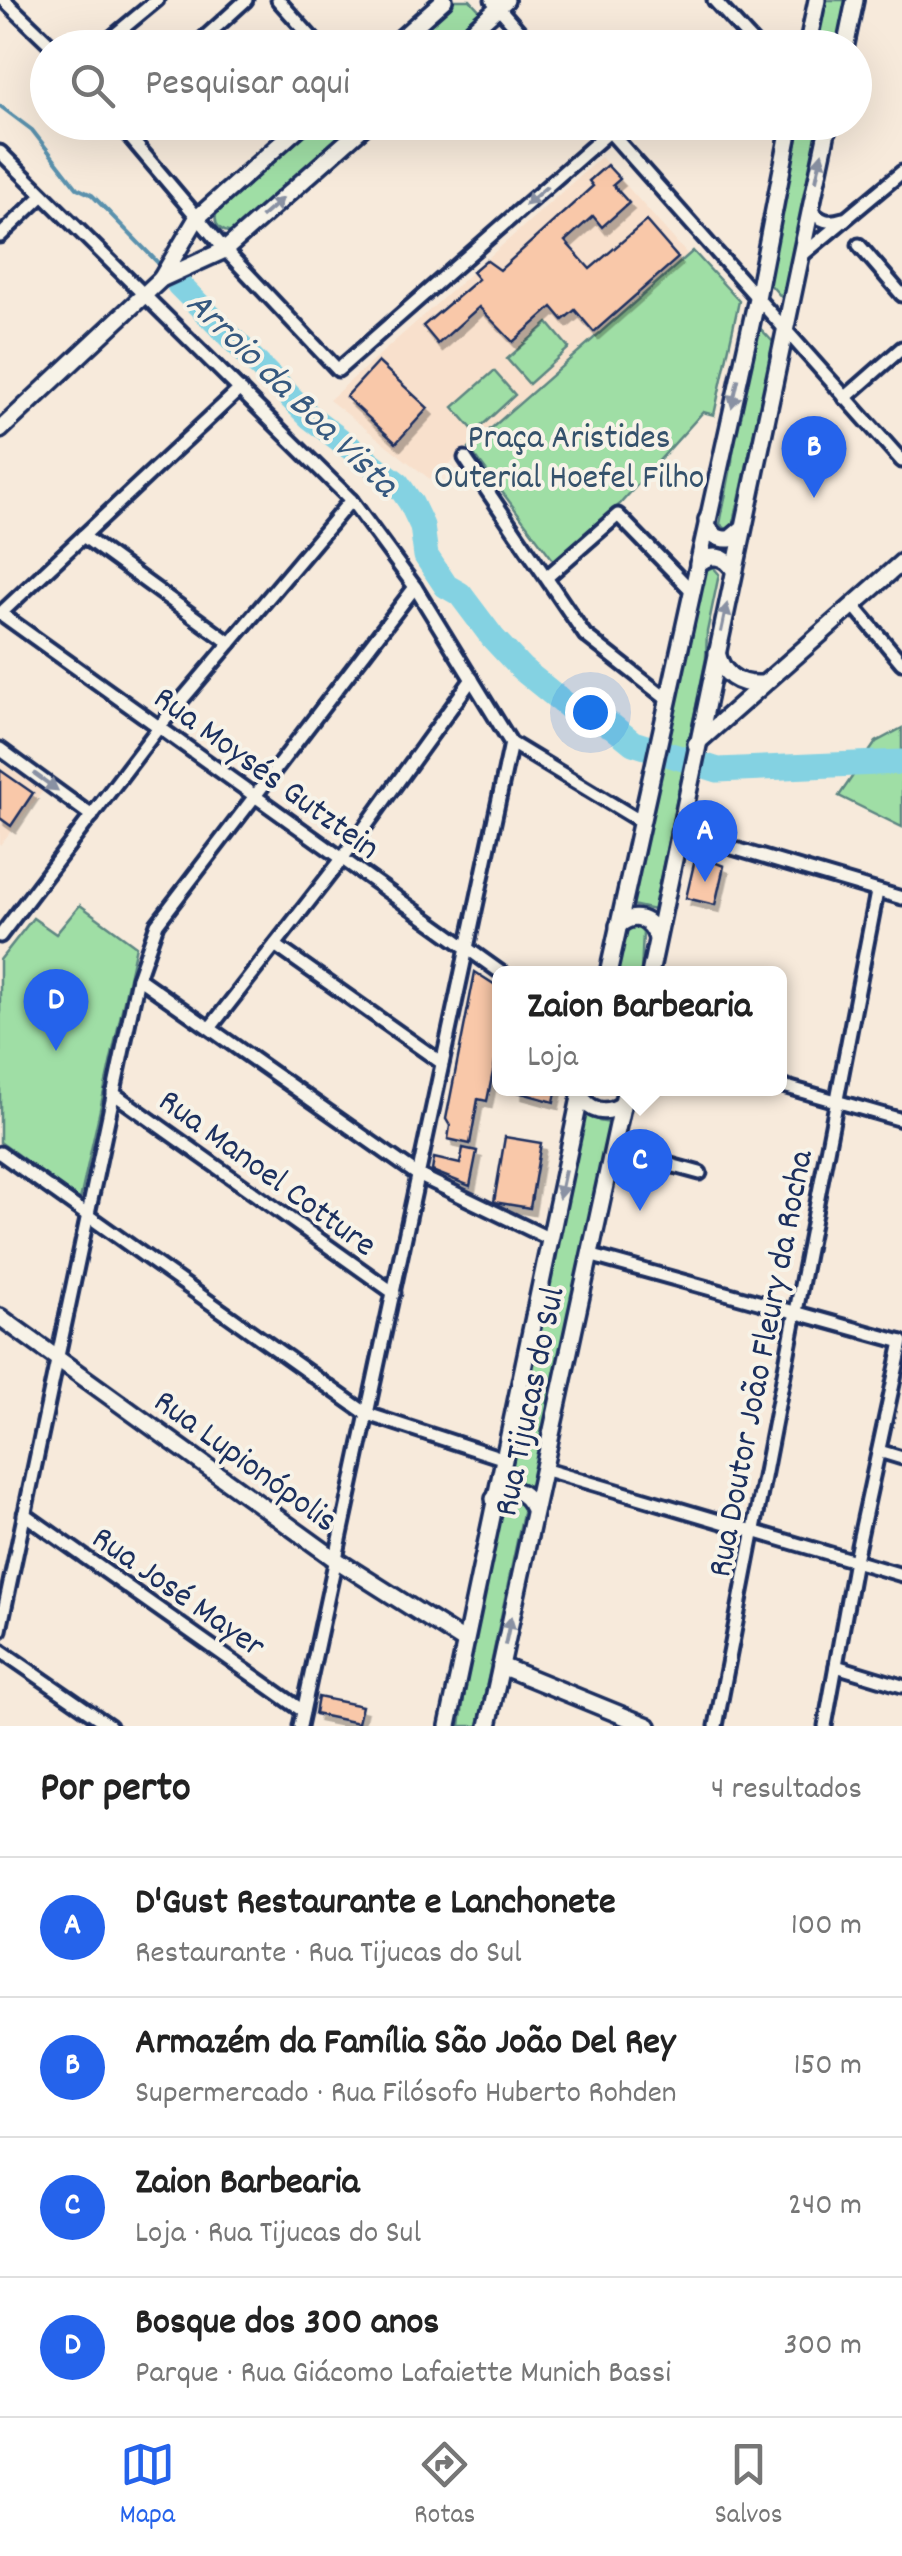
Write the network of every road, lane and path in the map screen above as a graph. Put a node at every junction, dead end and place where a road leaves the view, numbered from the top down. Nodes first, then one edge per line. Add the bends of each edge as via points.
1 (4, 0) edge
2 (157, 0) edge
3 (246, 0) edge
4 (278, 0) edge
5 (444, 0) edge
6 (714, 0) edge
7 (817, 0) edge
8 (499, 2) edge
9 (856, 2) edge
10 (35, 30) edge
11 (121, 30) edge
12 (213, 30) edge
13 (305, 30) edge
14 (410, 30) edge
15 (471, 30) edge
16 (520, 30) edge
17 (742, 30) edge
18 (811, 30) edge
19 (849, 30) edge
20 (131, 140) edge
21 (285, 140) edge
22 (349, 140) edge
23 (591, 140) edge
24 (617, 140) edge
25 (788, 140) edge
26 (825, 140) edge
27 (0, 152) edge
28 (902, 172) edge
29 (43, 195) junction
30 (810, 210) junction
31 (852, 216) junction
32 (197, 218) junction
33 (0, 236) edge
34 (859, 246) dead end
35 (225, 250) junction
36 (800, 257) junction
37 (162, 279) junction
38 (144, 295) junction
39 (902, 295) edge
40 (757, 298) junction
41 (786, 332) junction
42 (902, 348) edge
43 (240, 389) junction
44 (845, 398) junction
45 (0, 430) edge
46 (465, 458) dead end
47 (902, 461) edge
48 (350, 500) junction
49 (707, 520) junction
50 (743, 528) junction
51 (83, 536) junction
52 (902, 562) edge
53 (698, 564) junction
54 (734, 570) junction
55 (547, 578) junction
56 (415, 587) junction
57 (692, 591) junction
58 (852, 604) junction
59 (0, 614) edge
60 (230, 643) junction
61 (717, 650) junction
62 (902, 663) edge
63 (472, 679) junction
64 (761, 684) junction
65 (668, 700) junction
66 (159, 728) junction
67 (511, 743) junction
68 (696, 746) junction
69 (0, 749) edge
70 (253, 795) junction
71 (92, 816) junction
72 (640, 820) junction
73 (678, 832) junction
74 (342, 859) junction
75 (877, 892) junction
76 (902, 898) edge
77 (618, 926) junction
78 (0, 936) edge
79 (657, 938) junction
80 (275, 945) junction
81 (467, 948) junction
82 (492, 966) edge
83 (610, 966) edge
84 (652, 966) edge
85 (138, 978) junction
86 (210, 1028) junction
87 (442, 1063) junction
88 (787, 1087) edge
89 (113, 1093) junction
90 (580, 1096) edge
91 (583, 1096) edge
92 (624, 1097) edge
93 (838, 1102) junction
94 (902, 1120) edge
95 (612, 1150) junction
96 (0, 1152) edge
97 (700, 1173) dead end
98 (418, 1175) junction
99 (88, 1214) junction
100 (550, 1239) junction
101 (589, 1255) junction
102 (394, 1294) junction
103 (796, 1311) junction
104 (0, 1318) edge
105 (902, 1342) edge
106 (56, 1358) junction
107 (367, 1414) junction
108 (878, 1451) junction
109 (502, 1458) junction
110 (902, 1458) edge
111 (543, 1470) junction
112 (494, 1499) junction
113 (534, 1509) junction
114 (24, 1514) junction
115 (752, 1532) junction
116 (335, 1559) junction
117 (855, 1560) junction
118 (902, 1575) edge
119 (0, 1630) edge
120 (464, 1641) junction
121 (0, 1650) edge
122 (500, 1666) junction
123 (836, 1666) junction
124 (902, 1686) edge
125 (304, 1711) junction
126 (110, 1726) edge
127 (300, 1726) edge
128 (448, 1726) edge
129 (488, 1726) edge
130 (648, 1726) edge
131 (716, 1726) edge
132 (825, 1726) edge

1 - 10 street
2 - 11 street
3 - 12 street
4 - 13 street
5 - 14 main road
6 - 17 street
7 - 18 main road
8 - 15 main road
8 - 16 street
9 - 19 main road
20 - 32 street
21 - 32 main road
35 -> 22 main road
23 -> 35 street via 338,370
24 - 40 street
25 - 40 main road
30 -> 26 main road
27 - 29 street
28 - 31 street
29 - 33 street
29 - 38 street
30 - 31 street via 829,222
30 - 36 main road
31 - 36 street
32 - 35 street
32 - 37 main road
34 - 39 street
35 - 37 main road
36 - 41 main road
37 - 38 main road
38 - 43 street
38 - 45 main road
40 - 41 street
40 -> 49 main road
41 - 44 street
41 - 50 main road
42 - 44 street
43 - 48 street
43 - 51 street
44 - 47 street
46 - 55 street
48 - 56 street
48 - 60 street
49 - 50 main road via 710,531 724,539
49 - 53 main road
50 - 54 main road
51 - 59 street
51 - 60 street
52 - 58 main road
53 - 54 main road via 718,556
53 - 57 main road
61 -> 54 main road
55 - 57 street via 618,515
55 - 65 street via 585,635
56 - 63 street
56 - 70 street
57 - 65 main road
58 - 62 street
58 - 64 main road
59 - 66 street, Rua Moysés Gutztein
60 - 66 street
61 - 64 main road via 726,673
61 - 68 main road
63 - 67 street
63 - 74 street
64 - 68 main road
65 - 72 main road
66 - 70 street, Rua Moysés Gutztein
66 - 71 street
67 - 72 street
67 - 81 street
68 - 73 main road
69 -> 71 street
70 - 74 street, Rua Moysés Gutztein
70 - 85 street via 157,924
71 - 78 street
72 - 77 main road
73 - 75 street
73 - 79 main road
74 - 80 street
74 - 81 street, Rua Moysés Gutztein
75 - 76 street
75 - 93 street, Rua Doutor João Fleury da Rocha
77 - 79 main road via 640,918
77 - 83 main road
79 - 84 main road
80 - 86 street
80 - 87 street
81 - 82 street, Rua Moysés Gutztein
81 - 87 street
85 - 86 street
85 - 89 street
86 - 98 street
87 - 98 street
88 - 93 street
89 - 99 street
89 - 102 street, Rua Manoel Cotture
90 -> 100 main road, Rua Tijucas do Sul
91 - 92 main road via 599,1111 612,1111
92 - 95 main road, Rua Tijucas do Sul
93 - 94 street
93 - 103 street, Rua Doutor João Fleury da Rocha
95 - 97 street
95 - 101 main road, Rua Tijucas do Sul
96 - 99 street
98 - 100 street
98 - 102 street
99 - 106 street
99 - 107 street
100 - 109 main road, Rua Tijucas do Sul
101 - 103 street
101 - 111 main road, Rua Tijucas do Sul
102 - 107 street
103 - 105 street
103 - 115 street, Rua Doutor João Fleury da Rocha
104 - 106 main road, Rua Lupionópolis
105 - 108 street
106 - 114 street
106 - 116 main road, Rua Lupionópolis
107 - 109 street
107 - 116 street
108 - 110 street
108 - 117 street
109 - 112 main road, Rua Tijucas do Sul
111 - 113 main road, Rua Tijucas do Sul
111 - 115 street
112 - 113 main road via 514,1490
112 - 120 main road, Rua Tijucas do Sul
122 -> 113 main road, Rua Tijucas do Sul
114 - 119 street
114 - 125 street, Rua José Mayer
115 - 117 street
115 - 131 street, Rua Doutor João Fleury da Rocha
116 - 120 main road, Rua Lupionópolis
116 - 125 street
117 - 118 street
117 - 123 street
120 - 128 main road, Rua Tijucas do Sul
121 - 126 street
122 - 129 main road, Rua Tijucas do Sul
122 - 130 main road
123 - 124 street
123 - 132 street
125 - 127 street

